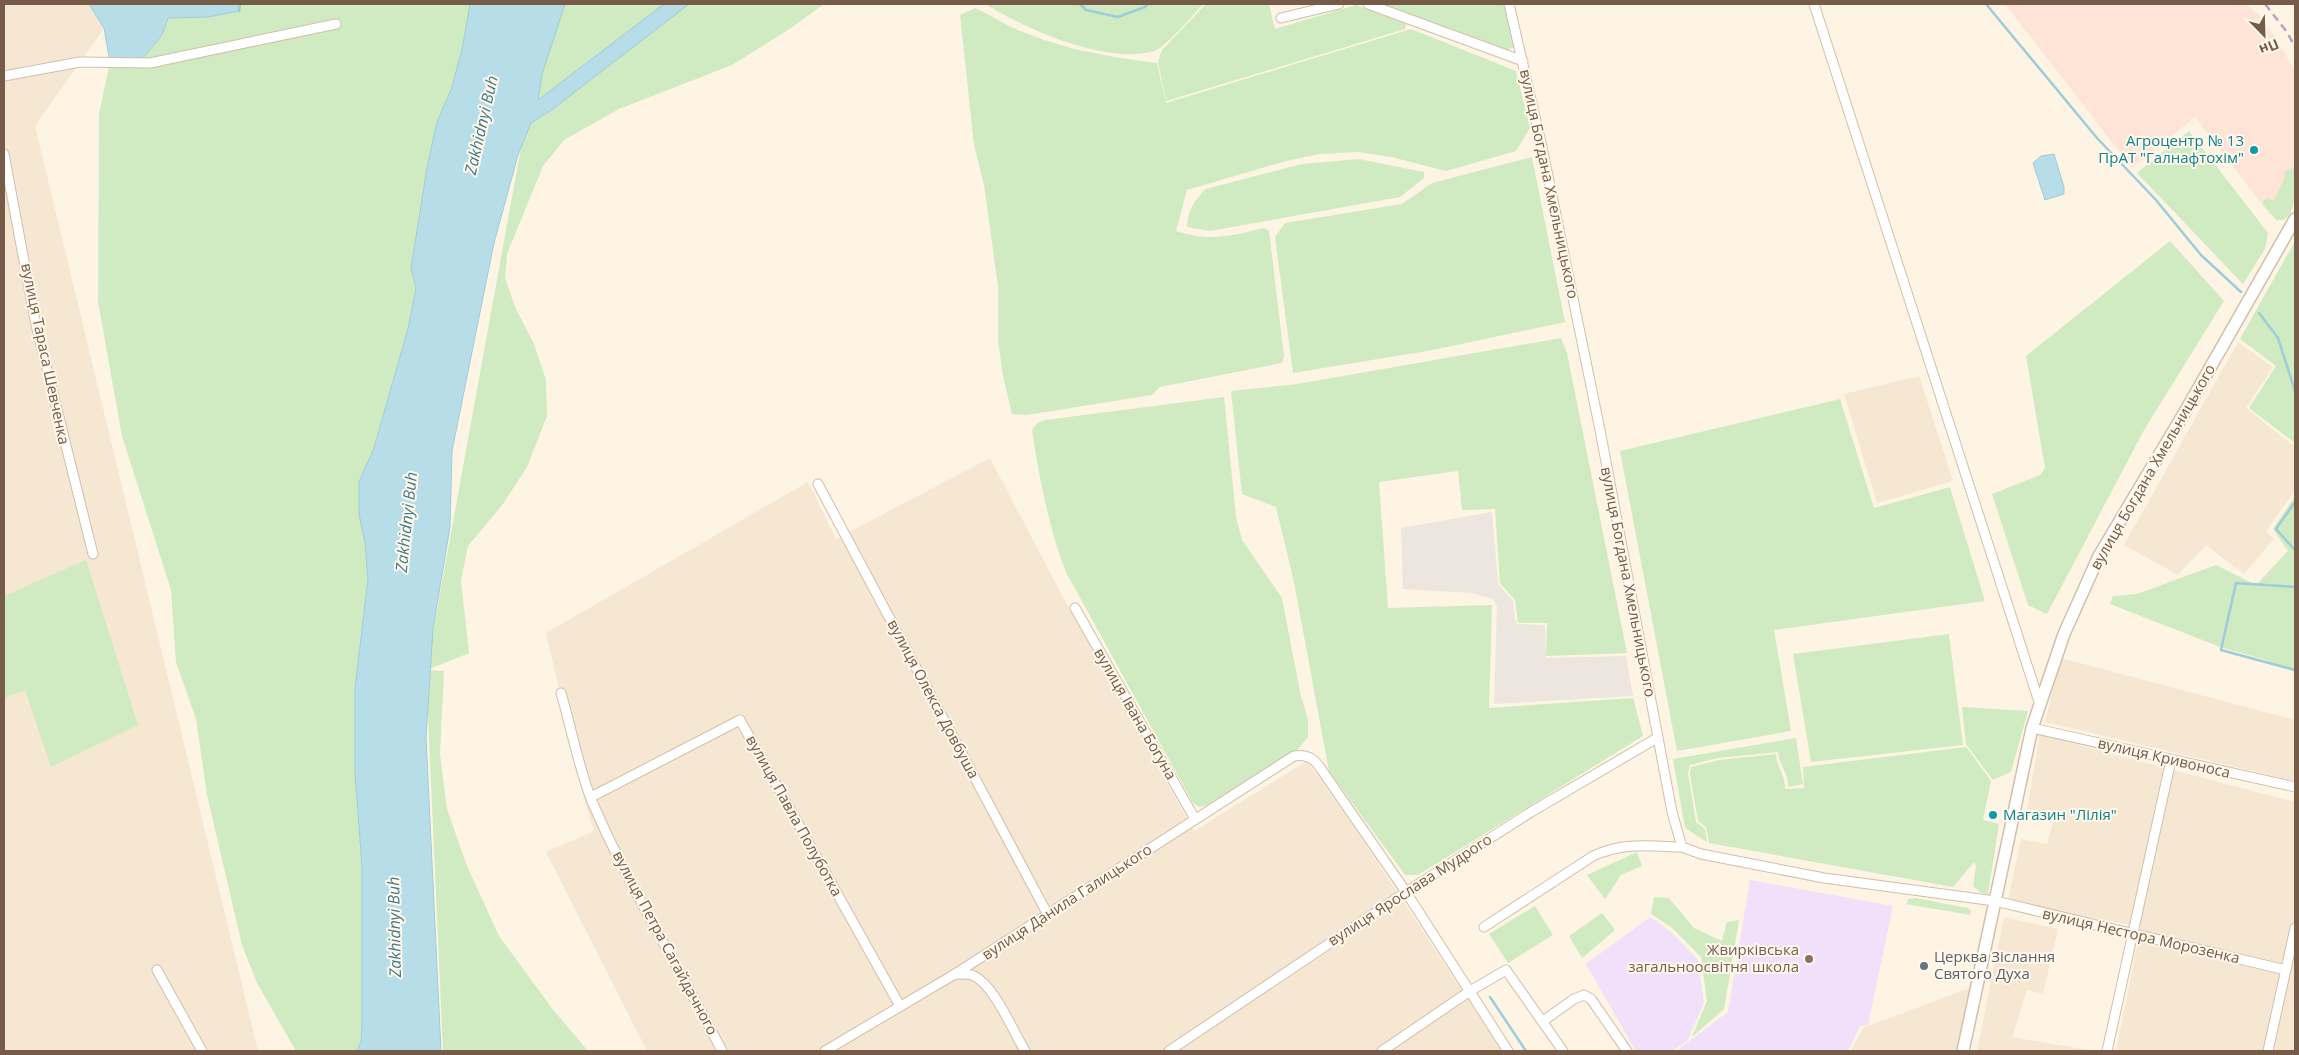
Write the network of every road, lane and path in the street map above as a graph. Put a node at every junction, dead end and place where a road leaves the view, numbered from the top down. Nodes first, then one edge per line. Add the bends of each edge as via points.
1 (1338, 4) edge
2 (1368, 4) edge
3 (1509, 4) edge
4 (1814, 4) edge
5 (1281, 18) dead end
6 (336, 24) dead end
7 (1524, 61) junction
8 (4, 76) edge
9 (4, 154) edge
10 (2295, 219) edge
11 (818, 484) dead end
12 (93, 554) dead end
13 (1075, 608) dead end
14 (561, 693) dead end
15 (2039, 702) junction
16 (2032, 728) junction
17 (1657, 738) junction
18 (2171, 760) junction
19 (2295, 788) edge
20 (591, 797) junction
21 (1195, 819) junction
22 (1682, 847) junction
23 (1406, 892) junction
24 (1995, 901) junction
25 (1048, 915) junction
26 (1484, 927) dead end
27 (2295, 928) edge
28 (2134, 935) junction
29 (157, 970) dead end
30 (2286, 970) junction
31 (955, 974) junction
32 (1470, 991) junction
33 (900, 1006) junction
34 (1543, 1021) junction
35 (202, 1051) edge
36 (722, 1051) edge
37 (825, 1051) edge
38 (1025, 1051) edge
39 (1169, 1051) edge
40 (1382, 1051) edge
41 (1508, 1051) edge
42 (1563, 1051) edge
43 (1627, 1051) edge
44 (1963, 1051) edge
45 (2107, 1051) edge
46 (2268, 1051) edge

1 - 5 street
2 - 7 street
3 - 7 street, вулиця Богдана Хмельницького
4 - 15 street
6 - 8 street via 150,63 80,62
7 - 17 street, вулиця Богдана Хмельницького via 1600,430
9 - 12 street, вулиця Тараса Шевченка via 36,325
10 - 15 street, вулиця Богдана Хмельницького via 2099,556 2064,634
11 - 25 street, вулиця Олекса Довбуша
13 - 21 street, вулиця Івана Богуна
14 - 20 street, вулиця Петра Сагайдачного
15 - 16 street, вулиця Богдана Хмельницького
16 - 18 street, вулиця Кривоноса
16 - 24 street, вулиця Богдана Хмельницького
17 - 22 street, вулиця Богдана Хмельницького
17 - 23 street, вулиця Ярослава Мудрого via 1531,812
18 - 19 street, вулиця Кривоноса
18 - 28 street
20 - 33 street, вулиця Павла Полуботка via 740,720
20 - 36 street, вулиця Петра Сагайдачного via 646,912
21 - 23 street, вулиця Данила Галицького via 1294,756 1303,754 1322,769
21 - 25 street, вулиця Данила Галицького
22 - 24 street via 1701,854 1824,878
22 - 26 street via 1611,848 1593,856
23 - 32 street
23 - 39 street, вулиця Ярослава Мудрого
24 - 28 street, вулиця Нестора Морозенка
24 - 44 street, вулиця Богдана Хмельницького
25 - 31 street, вулиця Данила Галицького
27 - 30 street
28 - 30 street, вулиця Нестора Морозенка
28 - 45 street
29 - 35 street
30 - 46 street
31 - 33 street, вулиця Данила Галицького
31 - 38 street via 972,974 982,980
32 - 34 street via 1506,970
32 - 40 street
32 - 41 street
33 - 37 street, вулиця Данила Галицького
34 - 42 street
34 - 43 street via 1574,998 1584,995 1591,999

